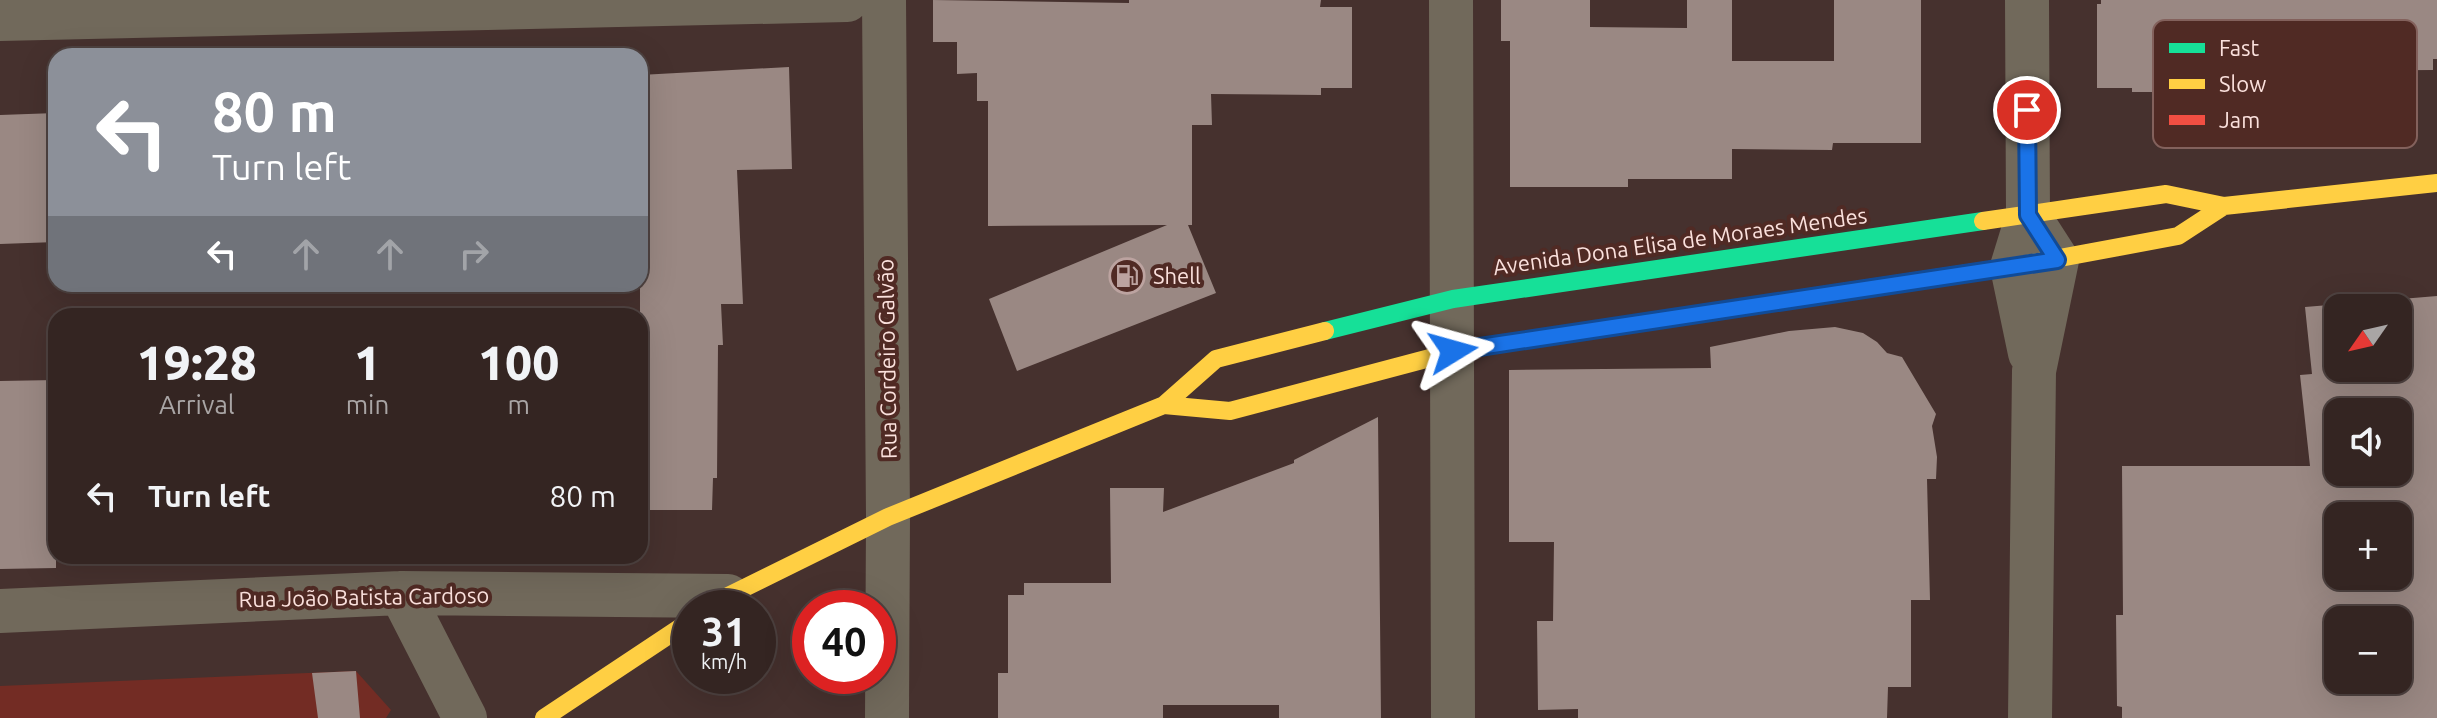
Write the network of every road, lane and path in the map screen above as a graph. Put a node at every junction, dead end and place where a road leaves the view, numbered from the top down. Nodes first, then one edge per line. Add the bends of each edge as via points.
1 (847, 0) edge
2 (884, 0) edge
3 (1451, 0) edge
4 (2027, 0) edge
5 (0, 19) edge
6 (2437, 183) edge
7 (2224, 206) junction
8 (2028, 215) junction
9 (2057, 260) junction
10 (2012, 267) junction
11 (1453, 299) junction
12 (1453, 351) junction
13 (2034, 371) junction
14 (1164, 405) junction
15 (888, 517) junction
16 (743, 590) edge
17 (401, 593) junction
18 (672, 601) edge
19 (0, 611) edge
20 (672, 633) edge
21 (465, 718) edge
22 (544, 718) edge
23 (887, 718) edge
24 (1453, 718) edge
25 (2030, 718) edge

1 - 5 street
2 - 15 street, Rua Cordeiro Galvão
3 - 11 street
4 - 8 street
6 - 7 street, Avenida Dona Elisa de Moraes Mendes
7 - 8 street, Avenida Dona Elisa de Moraes Mendes via 2166,194
7 - 9 street, Avenida Dona Elisa de Moraes Mendes via 2178,236
8 - 9 street
8 - 10 street
8 - 11 street, Avenida Dona Elisa de Moraes Mendes
9 - 10 street, Avenida Dona Elisa de Moraes Mendes
9 - 13 street
10 - 12 street, Avenida Dona Elisa de Moraes Mendes
10 - 13 street
11 - 12 street
11 - 14 street, Avenida Dona Elisa de Moraes Mendes via 1216,359
12 - 14 street, Avenida Dona Elisa de Moraes Mendes via 1230,411
12 - 24 street
13 - 25 street
14 - 15 street, Avenida Dona Elisa de Moraes Mendes
15 - 16 street, Avenida Dona Elisa de Moraes Mendes
15 - 23 street, Rua Cordeiro Galvão
17 - 18 street, Rua João Batista Cardoso
17 - 19 street, Rua João Batista Cardoso
17 - 21 street
20 - 22 street

